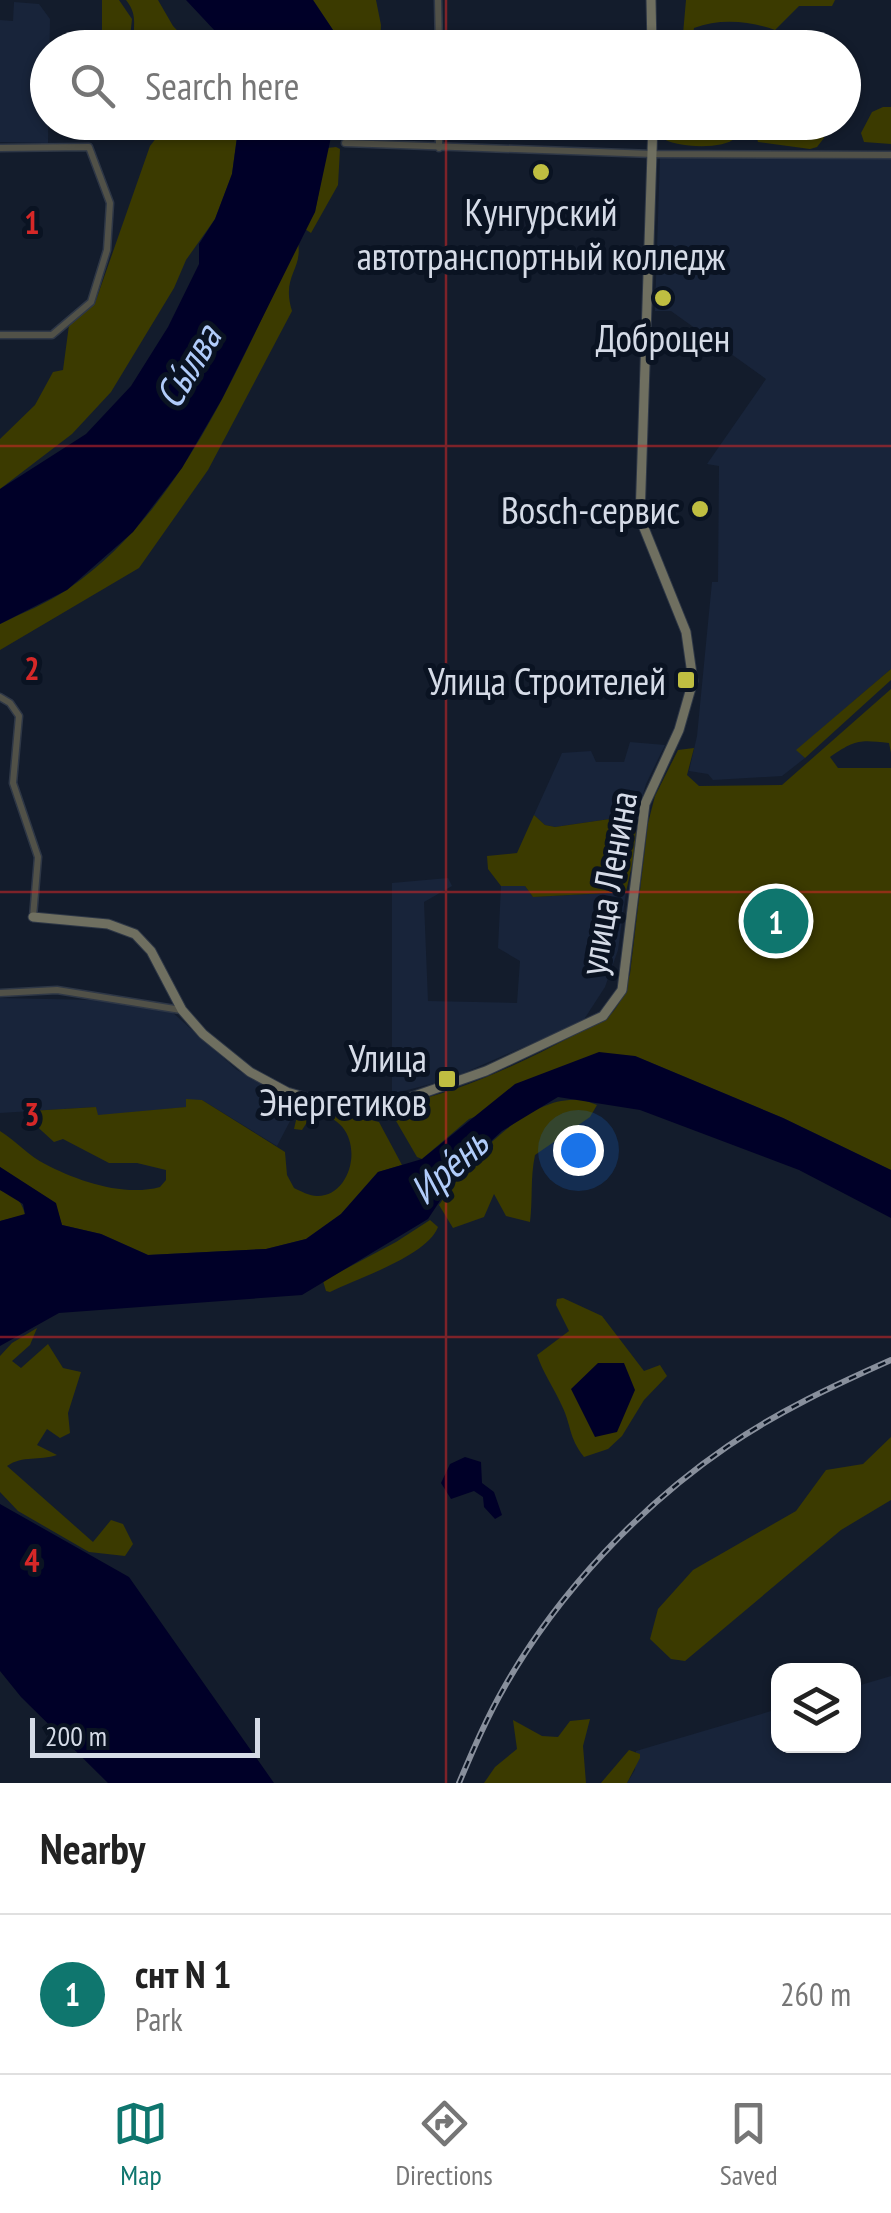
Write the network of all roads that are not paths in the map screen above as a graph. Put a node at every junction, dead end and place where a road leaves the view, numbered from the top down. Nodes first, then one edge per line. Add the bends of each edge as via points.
1 (438, 0) edge
2 (651, 0) edge
3 (438, 30) edge
4 (652, 30) edge
5 (439, 140) edge
6 (654, 140) edge
7 (345, 143) dead end
8 (0, 148) edge
9 (439, 148) junction
10 (654, 154) junction
11 (891, 155) edge
12 (0, 336) edge
13 (0, 696) edge
14 (32, 917) joint
15 (0, 993) edge
16 (182, 1010) junction

1 - 3 street
2 - 4 street
5 - 9 street
6 - 10 street, улица Ленина
7 - 9 street
8 - 12 street via 89,148 110,203 107,250 91,302 52,335
9 - 10 street
10 - 11 street
10 - 16 street, улица Ленина via 640,518 686,632 693,681 645,804 622,990 603,1016 486,1071 406,1099 368,1104 312,1099 274,1086 227,1056
13 - 14 street via 19,716 13,784 38,857
14 - 16 street via 108,924 135,934
15 - 16 street via 57,990

